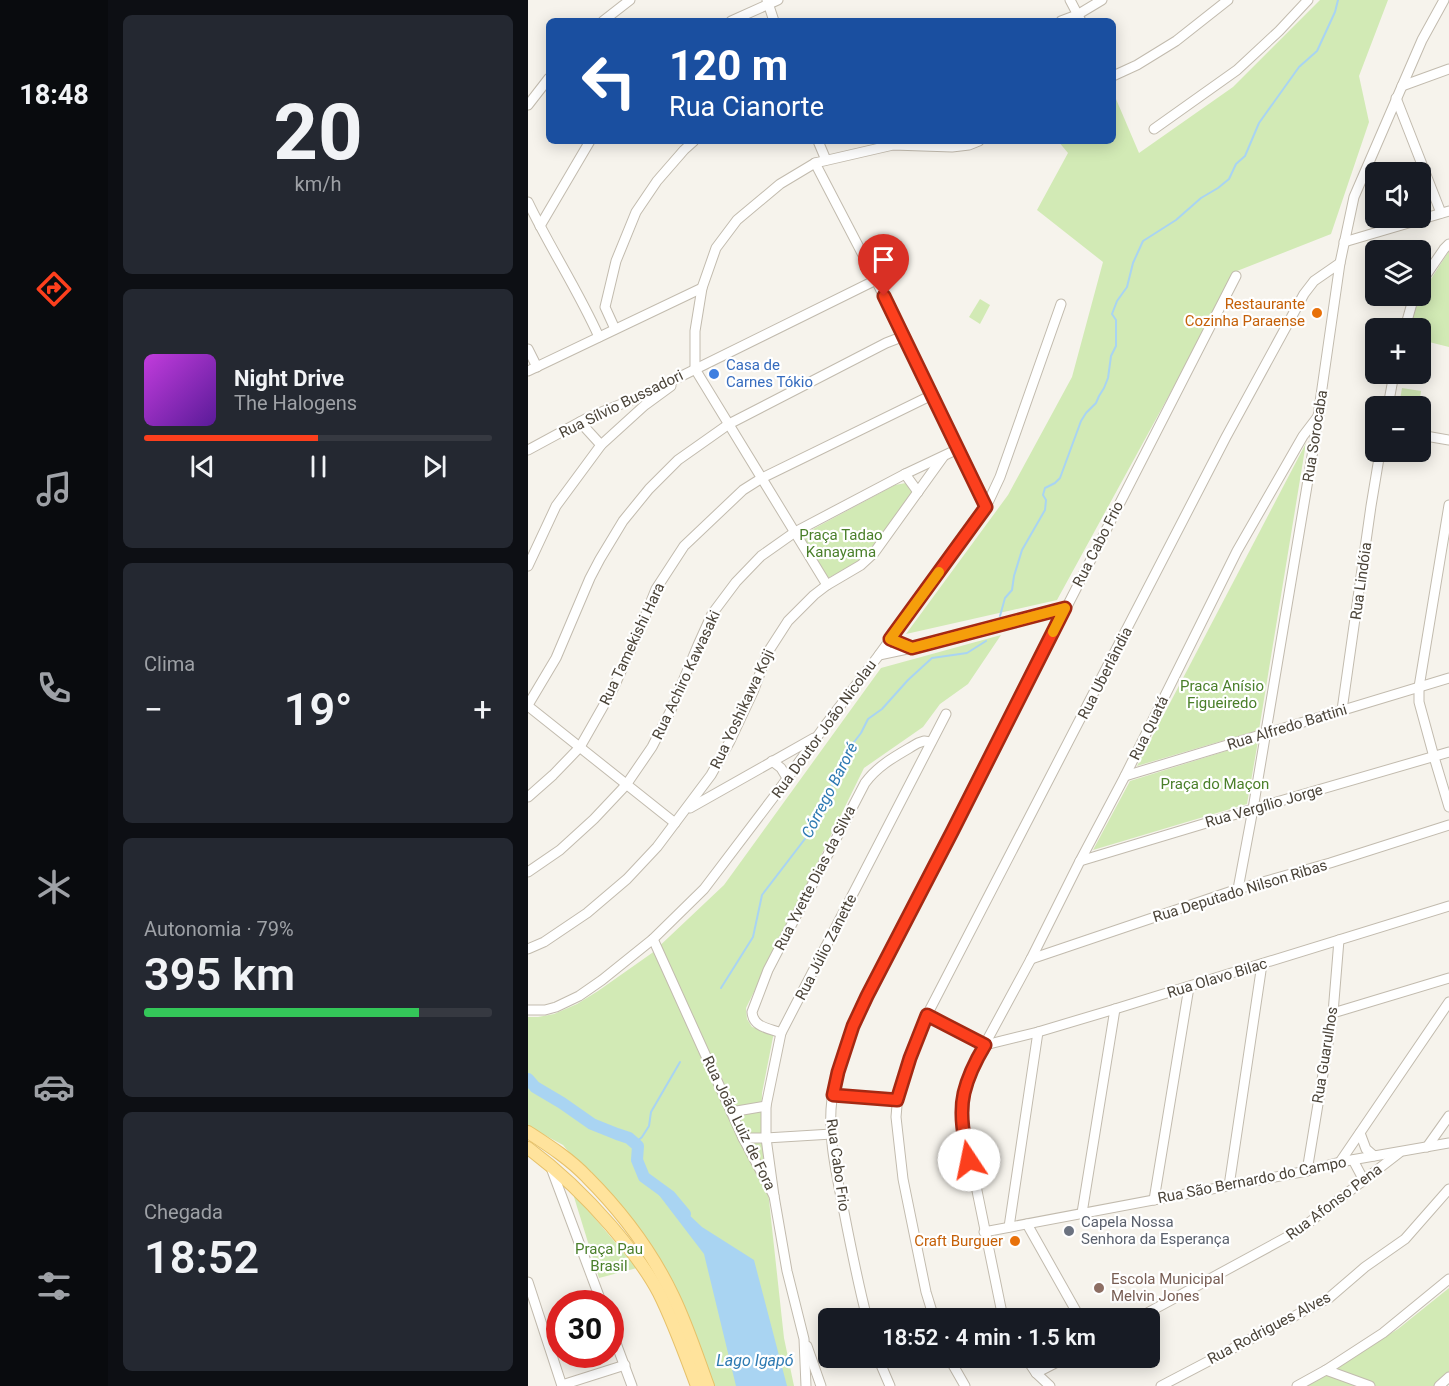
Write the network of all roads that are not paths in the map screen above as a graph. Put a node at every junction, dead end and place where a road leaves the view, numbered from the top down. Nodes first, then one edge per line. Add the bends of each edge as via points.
1 (630, 0) edge
2 (778, 0) edge
3 (1070, 0) edge
4 (1102, 0) edge
5 (1228, 0) edge
6 (1308, 0) edge
7 (1444, 0) edge
8 (767, 2) edge
9 (607, 18) edge
10 (737, 18) edge
11 (773, 18) edge
12 (1079, 18) edge
13 (1449, 69) edge
14 (1116, 75) edge
15 (546, 82) edge
16 (1402, 86) junction
17 (1396, 98) junction
18 (528, 105) edge
19 (1154, 129) dead end
20 (588, 144) edge
21 (691, 144) edge
22 (819, 144) edge
23 (972, 144) edge
24 (826, 160) junction
25 (815, 163) junction
26 (528, 202) edge
27 (1445, 212) edge
28 (540, 226) junction
29 (1344, 242) junction
30 (1449, 244) edge
31 (1340, 262) junction
32 (1431, 268) edge
33 (1236, 276) dead end
34 (876, 280) junction
35 (702, 288) junction
36 (1061, 304) dead end
37 (605, 307) junction
38 (588, 313) junction
39 (615, 329) junction
40 (904, 336) junction
41 (599, 337) junction
42 (528, 349) edge
43 (532, 369) edge
44 (694, 369) junction
45 (932, 395) junction
46 (642, 401) junction
47 (1318, 415) junction
48 (580, 422) junction
49 (729, 424) junction
50 (1303, 436) junction
51 (1431, 437) edge
52 (1449, 440) edge
53 (1314, 444) junction
54 (601, 445) junction
55 (958, 449) junction
56 (528, 450) edge
57 (943, 457) junction
58 (1378, 462) edge
59 (905, 474) junction
60 (762, 478) junction
61 (918, 492) junction
62 (1449, 505) edge
63 (986, 507) junction
64 (795, 532) junction
65 (528, 566) edge
66 (827, 585) junction
67 (1065, 608) junction
68 (890, 639) junction
69 (912, 648) junction
70 (879, 655) junction
71 (1449, 678) edge
72 (1419, 687) junction
73 (528, 706) edge
74 (1342, 710) junction
75 (946, 714) dead end
76 (1265, 733) junction
77 (818, 735) junction
78 (931, 742) junction
79 (580, 747) junction
80 (1449, 752) edge
81 (1434, 757) junction
82 (772, 761) junction
83 (711, 775) junction
84 (1125, 776) junction
85 (788, 778) junction
86 (626, 785) junction
87 (723, 788) junction
88 (528, 796) edge
89 (1449, 807) edge
90 (1253, 809) junction
91 (685, 810) junction
92 (675, 823) junction
93 (1449, 825) edge
94 (1080, 861) junction
95 (528, 872) edge
96 (1238, 889) junction
97 (1449, 906) edge
98 (654, 939) junction
99 (1339, 940) junction
100 (528, 949) edge
101 (1031, 959) junction
102 (1262, 964) junction
103 (1449, 978) edge
104 (1189, 987) junction
105 (1449, 1002) edge
106 (1115, 1009) junction
107 (528, 1010) edge
108 (1333, 1013) junction
109 (927, 1015) junction
110 (1038, 1032) junction
111 (781, 1033) junction
112 (985, 1045) junction
113 (833, 1095) junction
114 (897, 1100) junction
115 (766, 1106) junction
116 (732, 1112) junction
117 (1449, 1116) edge
118 (528, 1132) edge
119 (1360, 1133) junction
120 (832, 1134) junction
121 (743, 1138) junction
122 (766, 1138) junction
123 (1449, 1143) edge
124 (1427, 1147) junction
125 (528, 1148) edge
126 (1401, 1151) junction
127 (1374, 1156) junction
128 (1353, 1160) junction
129 (1340, 1162) junction
130 (549, 1163) junction
131 (1306, 1171) junction
132 (1362, 1182) junction
133 (573, 1184) junction
134 (1229, 1186) junction
135 (1449, 1189) edge
136 (774, 1196) junction
137 (1154, 1200) junction
138 (564, 1204) junction
139 (1082, 1213) junction
140 (1027, 1224) junction
141 (1009, 1227) junction
142 (984, 1232) junction
143 (1449, 1279) edge
144 (528, 1282) edge
145 (597, 1290) edge
146 (865, 1308) edge
147 (931, 1308) edge
148 (1001, 1308) edge
149 (1074, 1308) edge
150 (1156, 1308) edge
151 (804, 1339) junction
152 (625, 1365) joint
153 (882, 1368) edge
154 (955, 1368) edge
155 (1033, 1368) edge
156 (1044, 1368) edge
157 (1326, 1370) junction
158 (1036, 1372) junction
159 (1449, 1377) edge
160 (562, 1386) edge
161 (632, 1386) edge
162 (697, 1386) edge
163 (708, 1386) edge
164 (806, 1386) edge
165 (821, 1386) edge
166 (890, 1386) edge
167 (965, 1386) edge
168 (1050, 1386) edge
169 (1161, 1386) edge
170 (1297, 1386) edge
171 (1370, 1386) edge
172 (1439, 1386) edge

1 - 9 street
2 - 8 street
3 - 12 street
4 - 12 street
5 - 14 street via 1176,41
6 - 19 street via 1238,70
7 - 16 street, Rua Sorocaba
8 - 10 street
8 - 11 street
13 - 16 street
15 - 18 street
16 - 17 street, Rua Sorocaba
17 - 27 street
17 - 29 street, Rua Sorocaba via 1354,197
20 - 28 street
21 - 37 street via 657,181 636,212 616,261
22 - 24 street
23 - 24 street via 893,145
24 - 25 street
25 - 34 street
25 - 35 street via 780,183 737,220 716,248
26 - 28 street
27 - 29 street
28 - 38 street
29 - 31 street, Rua Sorocaba
30 - 32 street
31 - 47 street, Rua Sorocaba
31 - 109 street, Rua Uberlândia via 1314,281 1298,304
33 - 67 street, Rua Cabo Frio
34 - 40 street
34 - 44 street, Rua Sílvio Bussadori
35 - 39 street
35 - 44 street
36 - 63 street, Rua Doutor João Nicolau
37 - 38 street
37 - 39 street
38 - 41 street
39 - 41 street
40 - 45 street
40 - 49 street
41 - 43 street
42 - 43 street
44 - 46 street, Rua Sílvio Bussadori
44 - 49 street
45 - 55 street
45 - 60 street, Rua Tamekishi Hara
46 - 48 street, Rua Sílvio Bussadori
46 - 54 street
47 - 50 street, Rua Quatá
47 - 53 street, Rua Sorocaba
48 - 54 street
48 - 56 street, Rua Sílvio Bussadori
49 - 60 street
49 - 73 street via 678,460 624,521 590,578 556,658
50 - 53 street
50 - 84 street, Rua Quatá via 1237,551
51 - 52 street
53 - 76 street, Rua Sorocaba
54 - 65 street via 556,506
55 - 57 street, Rua Achiro Kawasaki
55 - 63 street
57 - 59 street, Rua Achiro Kawasaki
57 - 61 street, Rua Yoshikawa Koji
58 - 74 street, Rua Lindóia
59 - 61 street
59 - 64 street, Rua Achiro Kawasaki
60 - 64 street
60 - 79 street, Rua Tamekishi Hara via 743,490 684,546 656,589 613,689
61 - 66 street, Rua Yoshikawa Koji via 874,553
62 - 72 street
63 - 68 street, Rua Doutor João Nicolau
64 - 66 street
64 - 86 street, Rua Achiro Kawasaki via 761,556 712,614 671,710
66 - 83 street, Rua Yoshikawa Koji via 788,621 768,652 753,692
67 - 69 street
67 - 113 street, Rua Cabo Frio via 867,996 853,1026
68 - 69 street
68 - 70 street, Rua Doutor João Nicolau
69 - 70 street
70 - 77 street, Rua Doutor João Nicolau
71 - 72 street, Rua Alfredo Battini
72 - 74 street, Rua Alfredo Battini
72 - 81 street via 1419,702
73 - 79 street
74 - 76 street, Rua Alfredo Battini
75 - 78 street, Rua Júlio Zanette
76 - 84 street, Rua Alfredo Battini
76 - 90 street, Rua Sorocaba
77 - 82 street
77 - 85 street, Rua Doutor João Nicolau
78 - 111 street, Rua Júlio Zanette
78 - 111 street, Rua Yvette Dias da Silva via 918,743 882,764 865,783 768,970 752,1018 757,1024
79 - 86 street
79 - 88 street, Rua Tamekishi Hara
80 - 81 street, Rua Vergílio Jorge
81 - 89 street
81 - 90 street, Rua Vergílio Jorge
82 - 85 street
82 - 87 street
83 - 87 street
83 - 91 street, Rua Yoshikawa Koji
84 - 94 street, Rua Quatá
85 - 98 street, Rua Doutor João Nicolau via 704,890
86 - 92 street
86 - 95 street, Rua Achiro Kawasaki via 560,850
87 - 91 street
90 - 94 street, Rua Vergílio Jorge
90 - 96 street, Rua Sorocaba
91 - 92 street, Rua Yoshikawa Koji
92 - 100 street, Rua Yoshikawa Koji via 627,879 587,914
93 - 96 street, Rua Deputado Nilson Ribas
94 - 101 street, Rua Quatá
96 - 101 street, Rua Deputado Nilson Ribas
97 - 99 street, Rua Olavo Bilac
98 - 107 street, Rua Doutor João Nicolau via 579,996 556,1007
98 - 116 street, Rua João Luiz de Fora
99 - 102 street, Rua Olavo Bilac
99 - 108 street, Rua Guarulhos
101 - 112 street, Rua Quatá
102 - 104 street, Rua Olavo Bilac
102 - 134 street
103 - 108 street
104 - 106 street, Rua Olavo Bilac
104 - 137 street
105 - 119 street
106 - 110 street, Rua Olavo Bilac
106 - 139 street
108 - 131 street, Rua Guarulhos
109 - 112 street
109 - 114 street, Rua Uberlândia
110 - 112 street, Rua Olavo Bilac
110 - 141 street
111 - 115 street, Rua Júlio Zanette
112 - 142 street, Rua Quatá via 972,1068 962,1110 964,1138
113 - 114 street
113 - 120 street, Rua Cabo Frio
114 - 147 street, Rua Uberlândia via 903,1179
115 - 116 street
115 - 122 street, Rua Júlio Zanette
116 - 121 street, Rua João Luiz de Fora
117 - 124 street
118 - 163 main road via 586,1176 639,1239 673,1296
119 - 127 street via 1366,1149
119 - 129 street
120 - 122 street
120 - 146 street, Rua Cabo Frio
121 - 122 street
121 - 136 street, Rua João Luiz de Fora
122 - 136 street, Rua Júlio Zanette
123 - 124 street, Rua São Bernardo do Campo
124 - 126 street, Rua São Bernardo do Campo
125 - 130 main road
126 - 127 street, Rua São Bernardo do Campo
126 - 132 street, Rua Afonso Pena
127 - 128 street, Rua São Bernardo do Campo
128 - 129 street, Rua São Bernardo do Campo
128 - 132 street
129 - 131 street, Rua São Bernardo do Campo
130 - 133 main road
130 - 138 street
131 - 134 street, Rua São Bernardo do Campo
132 - 150 street, Rua Afonso Pena via 1298,1231
133 - 138 street
133 - 162 main road via 645,1269 670,1315
134 - 137 street, Rua São Bernardo do Campo
135 - 169 street, Rua Rodrigues Alves via 1405,1239 1329,1298
136 - 151 street, Rua João Luiz de Fora
137 - 139 street, Rua São Bernardo do Campo
138 - 145 street
139 - 140 street, Rua São Bernardo do Campo
140 - 141 street, Rua São Bernardo do Campo
140 - 149 street
141 - 142 street, Rua São Bernardo do Campo
142 - 148 street, Rua Quatá
143 - 157 street via 1383,1333
144 - 160 street
151 - 164 street, Rua João Luiz de Fora
151 - 165 street
152 - 160 street
152 - 161 street
153 - 166 street
154 - 167 street
155 - 158 street
156 - 158 street
157 - 170 street
157 - 171 street
158 - 168 street
159 - 172 street

